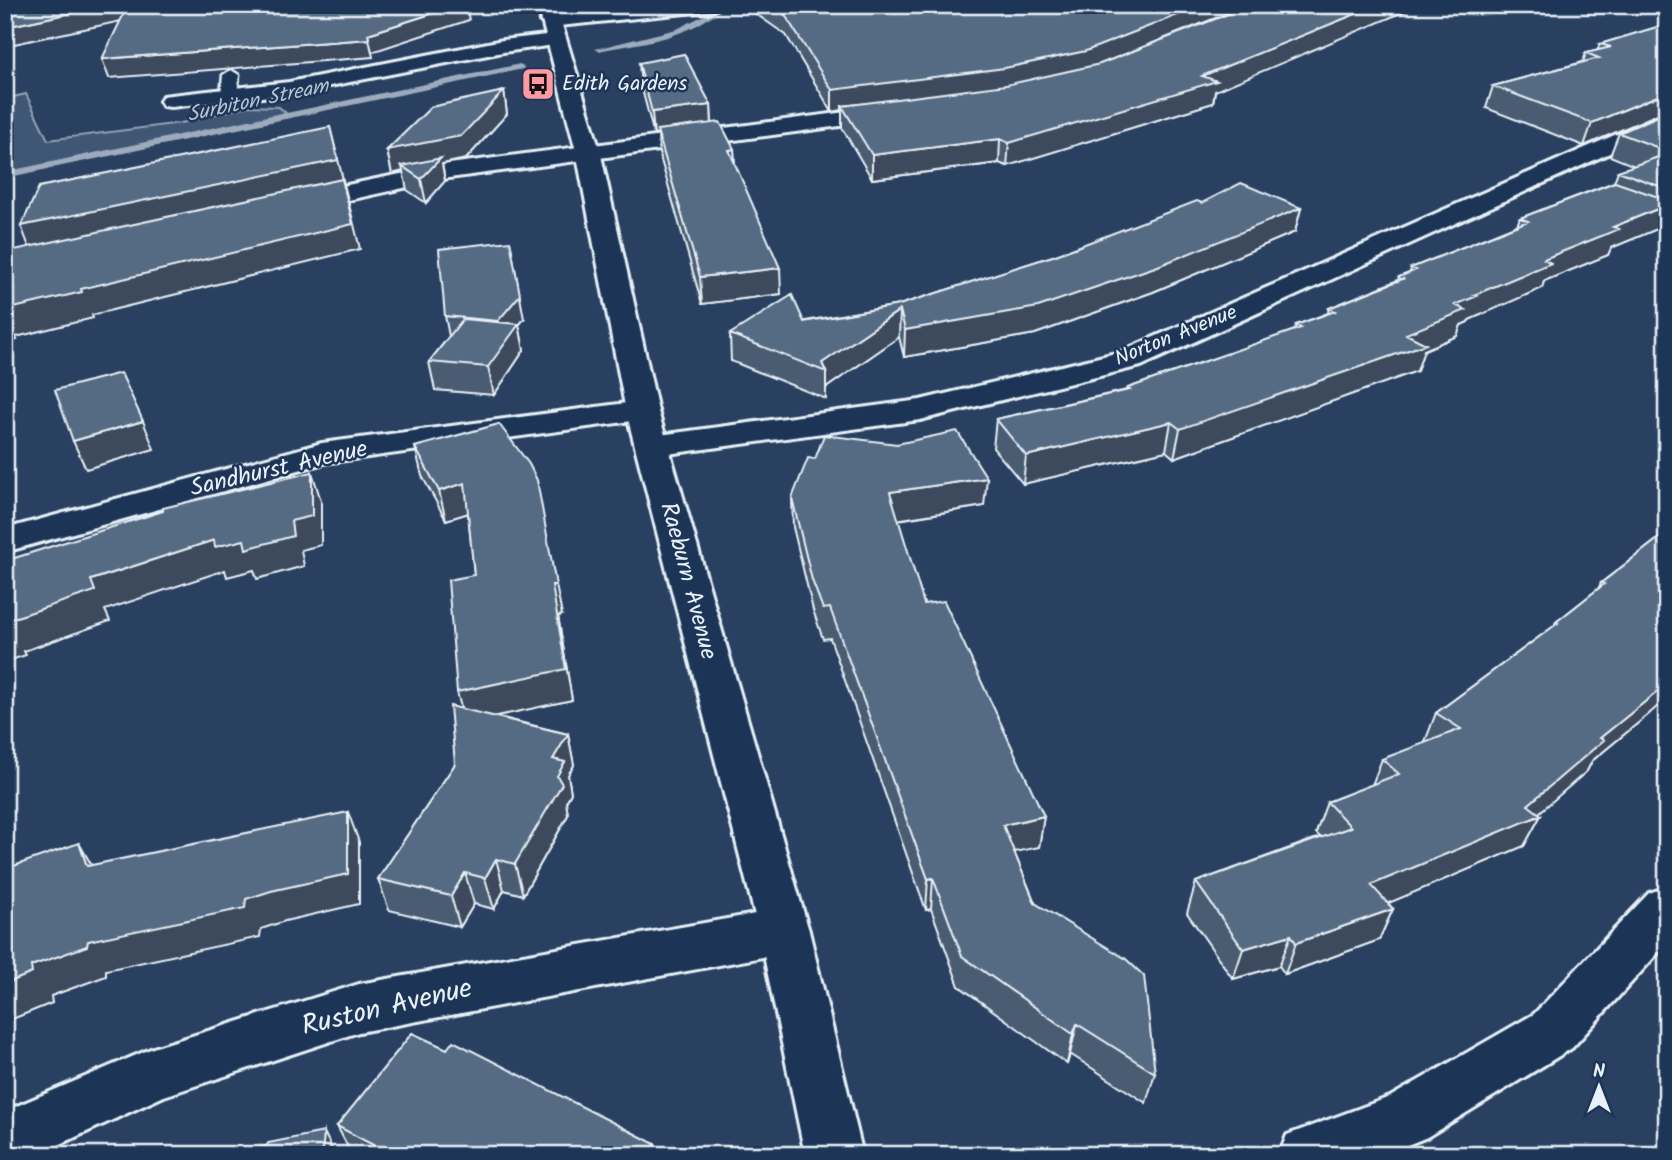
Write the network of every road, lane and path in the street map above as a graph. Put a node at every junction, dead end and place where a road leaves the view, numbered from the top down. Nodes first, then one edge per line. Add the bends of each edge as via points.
1 (712, 6) edge
2 (625, 10) edge
3 (550, 22) edge
4 (171, 101) dead end
5 (911, 111) edge
6 (1667, 119) edge
7 (588, 151) junction
8 (266, 210) edge
9 (647, 428) junction
10 (5, 541) edge
11 (1667, 908) edge
12 (784, 931) junction
13 (5, 1140) edge
14 (834, 1155) edge
15 (1308, 1155) edge

1 - 2 street
2 - 3 street
3 - 4 street via 503,46 289,88 230,85
3 - 7 street, Raeburn Avenue
5 - 7 street
6 - 9 street, Norton Avenue via 1130,359 920,410
7 - 8 street via 450,171
7 - 9 street, Raeburn Avenue
9 - 10 street, Sandhurst Avenue via 322,453
9 - 12 street, Raeburn Avenue
11 - 15 street via 1553,1031 1407,1118
12 - 13 street, Ruston Avenue via 359,1008 153,1074
12 - 14 street, Raeburn Avenue

